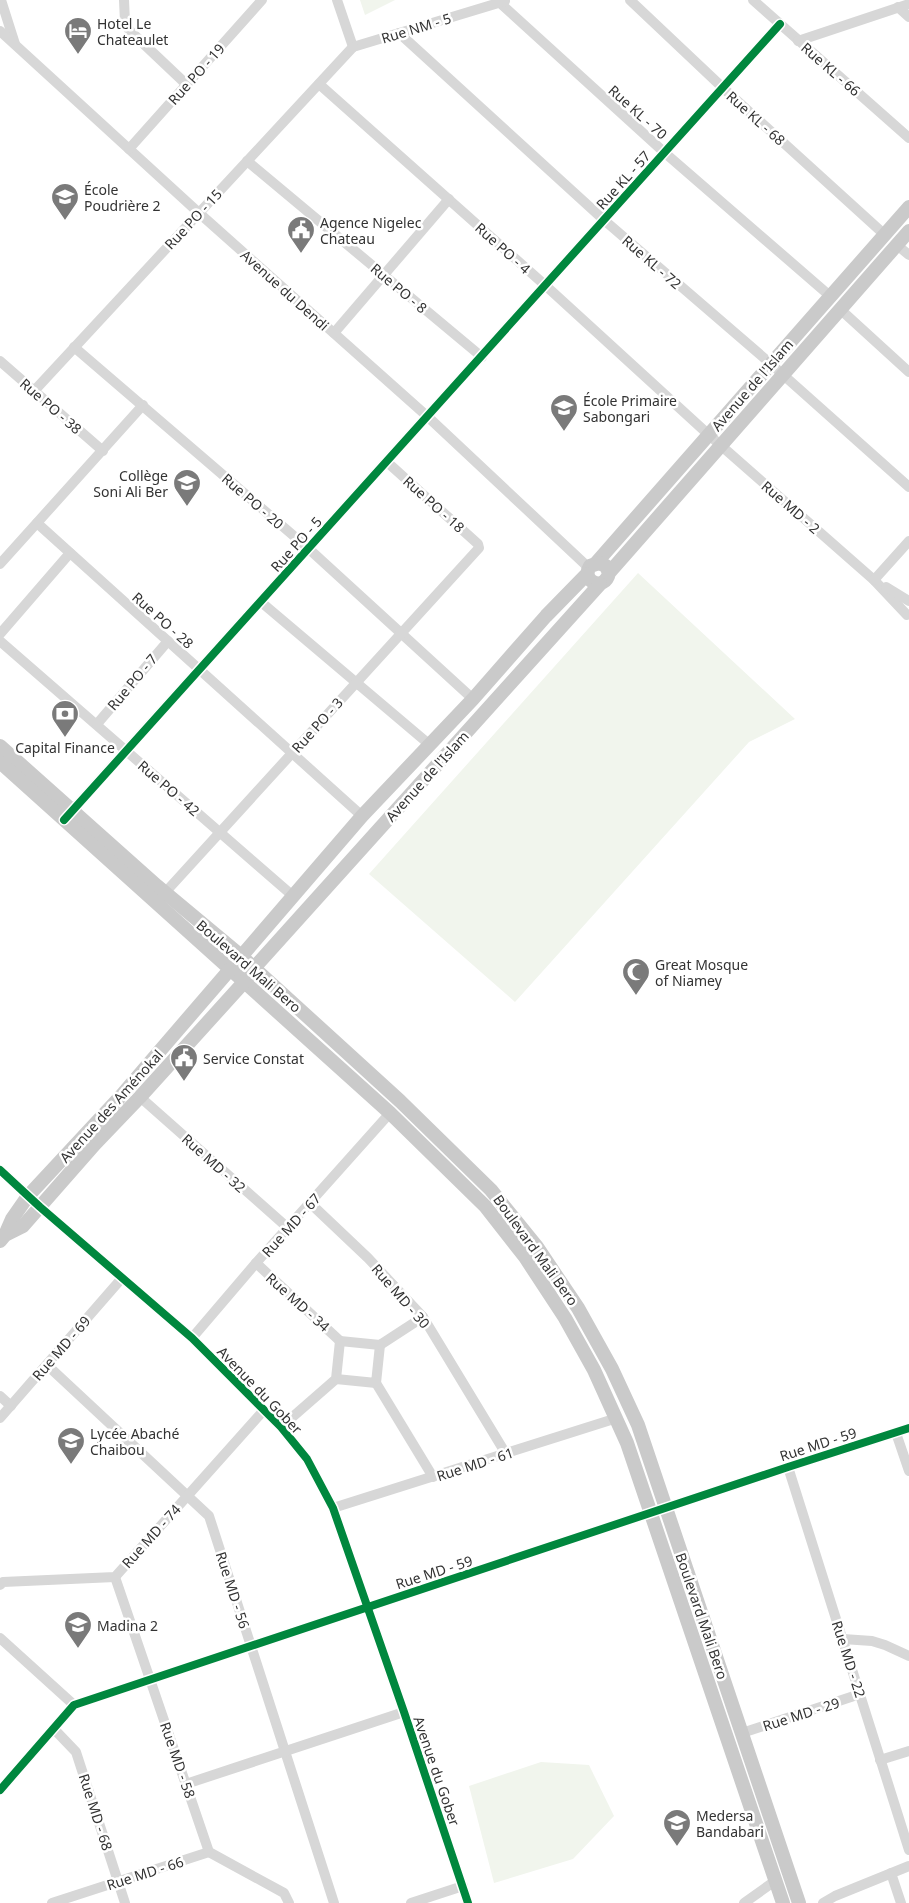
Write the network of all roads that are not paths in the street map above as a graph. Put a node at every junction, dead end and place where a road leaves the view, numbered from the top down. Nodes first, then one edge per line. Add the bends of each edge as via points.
1 (1, 0) edge
2 (124, 0) edge
3 (262, 0) edge
4 (337, 0) edge
5 (630, 0) edge
6 (753, 0) edge
7 (503, 1) edge
8 (909, 4) edge
9 (898, 7) junction
10 (909, 17) edge
11 (780, 24) junction
12 (0, 32) edge
13 (399, 33) junction
14 (798, 41) junction
15 (16, 45) junction
16 (353, 47) junction
17 (186, 84) junction
18 (319, 84) junction
19 (722, 87) junction
20 (909, 138) edge
21 (129, 149) junction
22 (665, 153) junction
23 (247, 161) junction
24 (449, 199) junction
25 (909, 207) edge
26 (199, 213) junction
27 (604, 220) junction
28 (909, 231) edge
29 (884, 235) junction
30 (897, 245) junction
31 (909, 255) edge
32 (384, 275) junction
33 (546, 286) junction
34 (830, 296) junction
35 (841, 310) junction
36 (334, 333) junction
37 (74, 347) junction
38 (482, 357) junction
39 (0, 361) edge
40 (771, 364) junction
41 (909, 372) edge
42 (782, 375) junction
43 (34, 390) junction
44 (143, 405) junction
45 (428, 417) junction
46 (708, 435) junction
47 (720, 445) junction
48 (103, 450) junction
49 (387, 462) junction
50 (909, 487) edge
51 (37, 523) junction
52 (909, 542) edge
53 (309, 548) junction
54 (478, 548) joint
55 (70, 553) junction
56 (0, 564) edge
57 (590, 568) junction
58 (604, 578) junction
59 (874, 580) junction
60 (909, 601) edge
61 (261, 602) junction
62 (909, 617) edge
63 (401, 633) junction
64 (0, 634) edge
65 (0, 641) edge
66 (168, 641) junction
67 (200, 670) junction
68 (356, 683) junction
69 (473, 699) junction
70 (97, 724) junction
71 (430, 745) junction
72 (0, 746) edge
73 (126, 751) junction
74 (292, 753) junction
75 (0, 762) edge
76 (68, 815) junction
77 (362, 816) junction
78 (219, 832) junction
79 (293, 896) junction
80 (160, 898) junction
81 (241, 956) junction
82 (254, 968) junction
83 (230, 970) junction
84 (245, 981) junction
85 (153, 1059) junction
86 (165, 1069) junction
87 (121, 1096) junction
88 (136, 1102) junction
89 (390, 1113) junction
90 (430, 1130) junction
91 (419, 1142) junction
92 (0, 1170) edge
93 (28, 1196) junction
94 (310, 1203) junction
95 (40, 1207) junction
96 (288, 1228) junction
97 (3, 1238) edge
98 (256, 1263) junction
99 (122, 1278) junction
100 (423, 1317) junction
101 (192, 1338) junction
102 (340, 1340) junction
103 (380, 1345) junction
104 (47, 1365) junction
105 (336, 1379) junction
106 (376, 1383) junction
107 (0, 1396) edge
108 (11, 1406) junction
109 (264, 1410) junction
110 (0, 1418) edge
111 (617, 1418) junction
112 (281, 1427) junction
113 (909, 1428) edge
114 (896, 1433) junction
115 (506, 1454) junction
116 (788, 1467) junction
117 (909, 1471) edge
118 (433, 1477) junction
119 (187, 1496) junction
120 (333, 1508) junction
121 (666, 1508) junction
122 (651, 1513) junction
123 (115, 1576) junction
124 (0, 1584) edge
125 (368, 1607) junction
126 (0, 1638) edge
127 (842, 1640) junction
128 (251, 1646) junction
129 (909, 1656) edge
130 (722, 1673) junction
131 (707, 1678) junction
132 (150, 1680) junction
133 (860, 1694) junction
134 (74, 1706) junction
135 (404, 1712) junction
136 (54, 1729) junction
137 (742, 1733) junction
138 (909, 1751) edge
139 (285, 1752) junction
140 (880, 1760) junction
141 (186, 1784) junction
142 (0, 1790) edge
143 (909, 1850) edge
144 (209, 1852) junction
145 (909, 1866) edge
146 (891, 1873) junction
147 (118, 1881) junction
148 (776, 1881) junction
149 (463, 1886) junction
150 (52, 1903) edge
151 (126, 1903) edge
152 (289, 1903) edge
153 (334, 1903) edge
154 (411, 1903) edge
155 (468, 1903) edge
156 (744, 1903) edge
157 (783, 1903) edge
158 (799, 1903) edge
159 (823, 1903) edge
160 (901, 1903) edge

1 - 15 street, Avenue du Dendi
2 - 17 street via 125,22 129,30
3 - 17 street, Rue PO - 19
4 - 16 street
5 - 19 street, Rue KL - 68
6 - 11 street, Rue KL - 66
7 - 13 street, Rue NM - 5
7 - 22 street, Rue KL - 70
8 - 9 street
9 - 10 street
9 - 14 street
11 - 14 street, Rue KL - 66
11 - 19 street, Rue KL - 57
12 - 15 street
13 - 16 street, Rue NM - 5
13 - 27 street, Rue KL - 72
14 - 20 street, Rue KL - 66
15 - 21 street, Avenue du Dendi
16 - 18 street, Rue PO - 15
17 - 21 street, Rue PO - 19
18 - 23 street, Rue PO - 15
18 - 24 street, Rue PO - 4
19 - 22 street, Rue KL - 57
19 - 29 street, Rue KL - 68
21 - 26 street, Avenue du Dendi
22 - 27 street, Rue KL - 57
22 - 34 street, Rue KL - 70
23 - 26 street, Rue PO - 15
23 - 32 street, Rue PO - 8
24 - 32 street
24 - 33 street, Rue PO - 4
25 - 29 main road, Avenue de l'Islam
26 - 36 street, Avenue du Dendi
26 - 37 street, Rue PO - 15
27 - 33 street, Rue KL - 57
27 - 40 street, Rue KL - 72
28 - 30 main road, Avenue de l'Islam
29 - 34 main road, Avenue de l'Islam
30 - 31 street
30 - 35 main road, Avenue de l'Islam
32 - 36 street
32 - 38 street, Rue PO - 8
33 - 38 street, Rue PO - 5
33 - 46 street, Rue PO - 4
34 - 40 main road, Avenue de l'Islam
35 - 41 street
35 - 42 main road, Avenue de l'Islam
36 - 45 street, Avenue du Dendi
37 - 43 street, Rue PO - 15
37 - 44 street, Rue PO - 20
38 - 45 street, Rue PO - 5
39 - 43 street, Rue PO - 38
40 - 42 street, Rue KL - 72
40 - 46 main road, Avenue de l'Islam
42 - 47 main road, Avenue de l'Islam
42 - 50 street, Rue KL - 72
43 - 48 street, Rue PO - 38
44 - 48 street
44 - 53 street, Rue PO - 20
45 - 49 street, Rue PO - 5
45 - 57 street, Avenue du Dendi
46 - 47 street, Rue MD - 2
46 - 57 main road, Avenue de l'Islam
47 - 58 main road, Avenue de l'Islam
47 - 59 street, Rue MD - 2
48 - 51 street
49 - 53 street, Rue PO - 5
49 - 54 street, Rue PO - 18 via 478,544
51 - 55 street, Rue PO - 28
51 - 56 street
52 - 59 street
53 - 61 street, Rue PO - 5
53 - 63 street, Rue PO - 20
54 - 63 street, Rue PO - 3
55 - 64 street
55 - 66 street, Rue PO - 28
57 - 58 main road via 590,581
57 - 58 main road via 601,563 606,566
57 - 69 main road, Avenue de l'Islam
58 - 82 main road, Avenue de l'Islam
59 - 60 street, Rue MD - 2
59 - 62 street, Rue MD - 2
61 - 67 street, Rue PO - 5
61 - 68 street
63 - 68 street, Rue PO - 3
63 - 69 street, Rue PO - 20
65 - 70 street, Rue PO - 42
66 - 67 street, Rue PO - 28
66 - 70 street, Rue PO - 7
67 - 73 street, Rue PO - 5
67 - 74 street, Rue PO - 28
68 - 71 street
68 - 74 street, Rue PO - 3
69 - 71 main road, Avenue de l'Islam
70 - 73 street, Rue PO - 42
71 - 77 main road, Avenue de l'Islam
72 - 76 main road, Boulevard Mali Bero
73 - 76 street, Rue PO - 5
73 - 78 street, Rue PO - 42
74 - 77 street, Rue PO - 28
74 - 78 street, Rue PO - 3
75 - 76 main road, Boulevard Mali Bero
76 - 80 main road, Boulevard Mali Bero
77 - 79 main road, Avenue de l'Islam
78 - 79 street, Rue PO - 42
78 - 80 street, Rue PO - 3
79 - 81 main road, Avenue de l'Islam
80 - 81 main road, Boulevard Mali Bero
80 - 83 main road, Boulevard Mali Bero
81 - 82 main road, Boulevard Mali Bero
81 - 83 main road, Avenue des Aménokal
82 - 84 main road, Avenue des Aménokal
82 - 90 main road, Boulevard Mali Bero
83 - 84 main road, Boulevard Mali Bero
83 - 85 main road, Avenue des Aménokal
84 - 86 main road, Avenue des Aménokal
84 - 89 main road, Boulevard Mali Bero
85 - 86 main road
85 - 87 main road, Avenue des Aménokal
86 - 88 main road, Avenue des Aménokal
87 - 88 main road
87 - 93 main road, Avenue des Aménokal
88 - 95 main road, Avenue des Aménokal
88 - 96 street, Rue MD - 32
89 - 91 main road, Boulevard Mali Bero
89 - 94 street, Rue MD - 67
90 - 91 main road
90 - 121 main road, Boulevard Mali Bero via 491,1190 537,1247 578,1308 635,1418
91 - 111 main road, Boulevard Mali Bero via 485,1206 525,1256 565,1318
92 - 93 street, Avenue du Gober
93 - 95 street, Avenue du Gober
93 - 97 main road, Avenue des Aménokal
94 - 96 street, Rue MD - 67
94 - 100 street, Rue MD - 30
95 - 97 main road, Avenue des Aménokal via 23,1226
95 - 99 street, Avenue du Gober
96 - 98 street, Rue MD - 67
98 - 101 street, Rue MD - 67
98 - 102 street, Rue MD - 34
99 - 101 street, Avenue du Gober
99 - 104 street, Rue MD - 69
100 - 103 street
100 - 115 street, Rue MD - 30
101 - 109 street, Avenue du Gober
102 - 103 street
102 - 105 street
103 - 106 street
104 - 108 street, Rue MD - 69
104 - 119 street, Rue MD - 56
105 - 106 street
105 - 112 street
106 - 118 street
107 - 108 street
108 - 110 street, Rue MD - 69
109 - 112 street, Avenue du Gober
109 - 119 street, Rue MD - 74
111 - 115 street, Rue MD - 61
111 - 122 main road, Boulevard Mali Bero
112 - 120 street, Avenue du Gober via 307,1459
113 - 114 street, Rue MD - 59
114 - 116 street, Rue MD - 59
114 - 117 street
115 - 118 street, Rue MD - 61
116 - 121 street, Rue MD - 59
116 - 127 street, Rue MD - 22
118 - 120 street, Rue MD - 61
119 - 123 street, Rue MD - 74
119 - 128 street, Rue MD - 56 via 209,1516
120 - 125 street, Avenue du Gober
121 - 122 street, Rue MD - 59
121 - 130 main road, Boulevard Mali Bero
122 - 125 street, Rue MD - 59
122 - 131 main road, Boulevard Mali Bero
123 - 124 street, Rue MD - 74
123 - 132 street, Rue MD - 58
125 - 128 street, Rue MD - 59
125 - 135 street, Avenue du Gober
126 - 134 street
127 - 129 street via 872,1641
127 - 133 street, Rue MD - 22
128 - 132 street, Rue MD - 59
128 - 139 street, Rue MD - 56
130 - 131 main road
130 - 137 main road, Boulevard Mali Bero
131 - 148 main road, Boulevard Mali Bero
132 - 134 street, Rue MD - 59
132 - 141 street, Rue MD - 58
133 - 137 street, Rue MD - 29
133 - 140 street, Rue MD - 22
134 - 136 street
135 - 139 street
135 - 149 street, Avenue du Gober
136 - 142 street
136 - 147 street, Rue MD - 68 via 76,1752
137 - 158 main road, Boulevard Mali Bero
138 - 140 street
139 - 141 street
139 - 153 street, Rue MD - 56
140 - 143 street, Rue MD - 22
141 - 144 street, Rue MD - 58
144 - 147 street, Rue MD - 66
144 - 152 street via 284,1892
145 - 146 street
146 - 159 street
146 - 160 street
147 - 150 street, Rue MD - 66
147 - 151 street, Rue MD - 68
148 - 156 street
148 - 157 main road, Boulevard Mali Bero
149 - 154 street
149 - 155 street, Avenue du Gober

